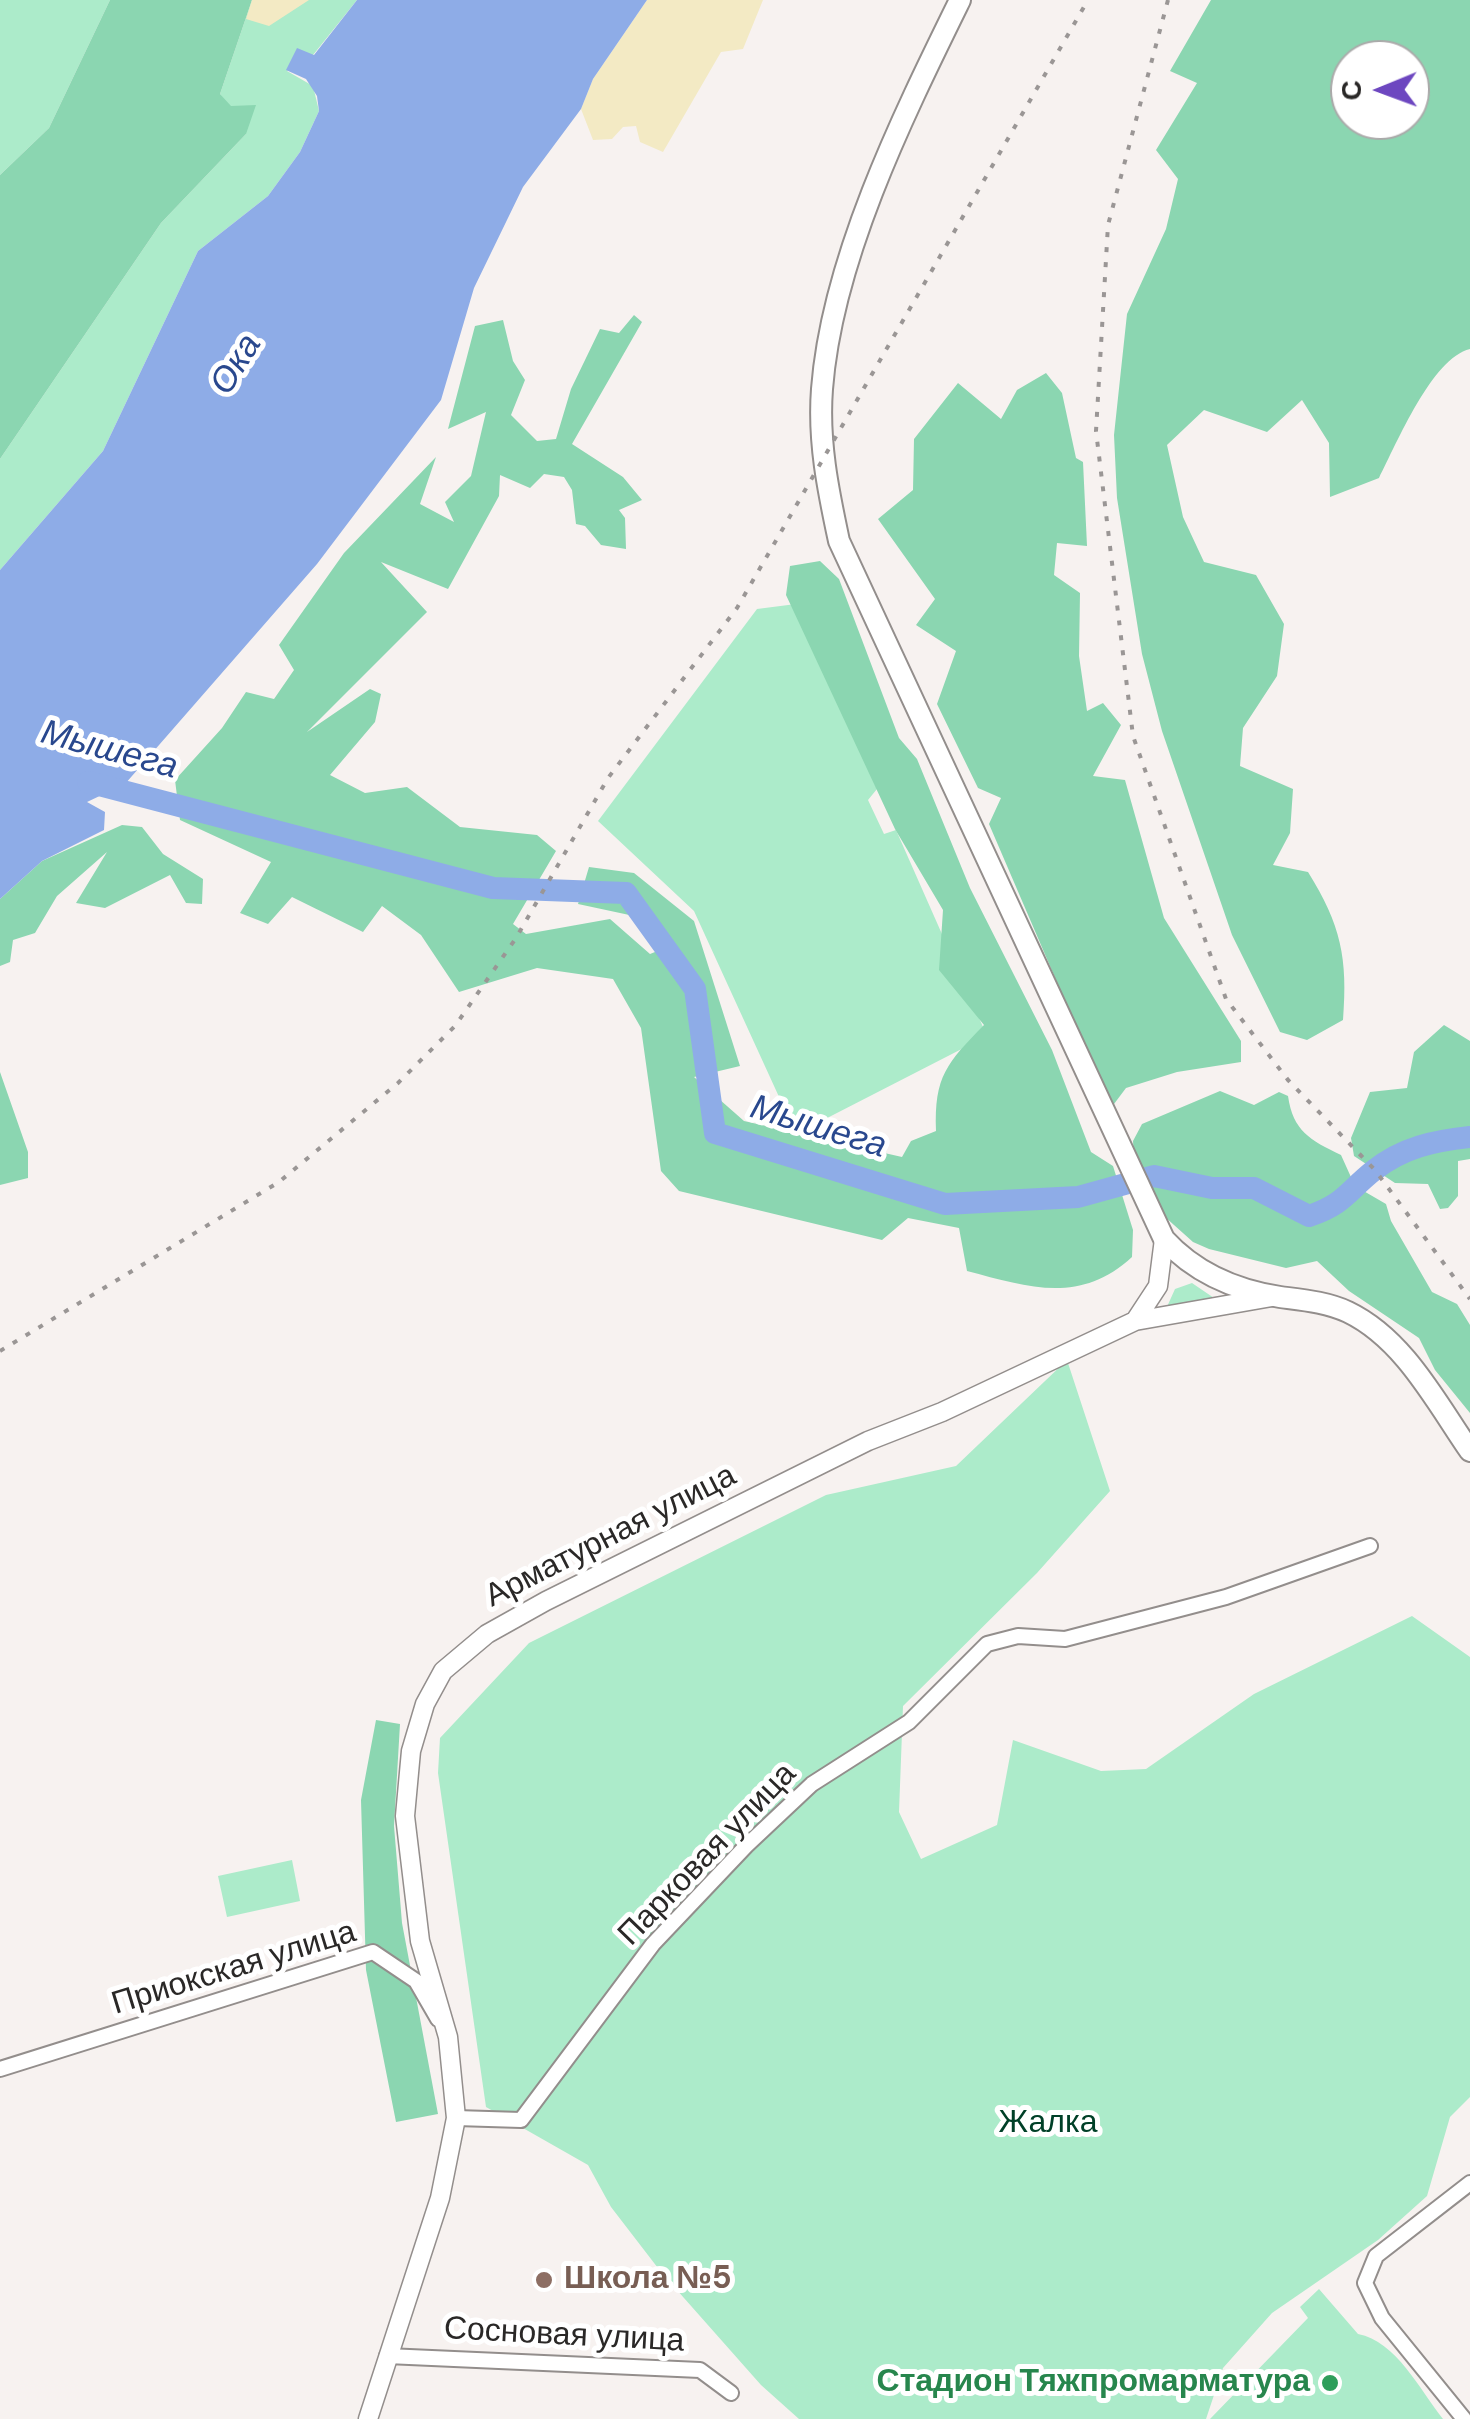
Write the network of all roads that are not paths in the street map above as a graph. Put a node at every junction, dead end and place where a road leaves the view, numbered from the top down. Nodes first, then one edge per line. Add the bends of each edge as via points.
1 (960, 0) edge
2 (1164, 1239) junction
3 (1277, 1297) junction
4 (1135, 1321) junction
5 (1470, 1451) edge
6 (1370, 1546) dead end
7 (448, 2037) junction
8 (0, 2069) edge
9 (456, 2118) junction
10 (1470, 2183) edge
11 (388, 2356) junction
12 (731, 2393) dead end
13 (368, 2419) edge
14 (1464, 2419) edge

1 - 2 main road via 868,203 825,361 822,456 850,570
2 - 3 main road via 1210,1276
2 - 4 street via 1158,1286
3 - 4 street, Арматурная улица
3 - 5 main road via 1335,1307 1379,1332
4 - 7 street, Арматурная улица via 868,1441 546,1600 487,1634 443,1671 411,1751 405,1816 420,1941
6 - 9 street, Парковая улица via 1226,1597 1064,1639 1018,1636 986,1644 908,1722 812,1784 746,1846 652,1944 521,2120
7 - 8 street, Приокская улица via 416,1981 373,1952
7 - 9 street, Арматурная улица
9 - 11 street, Арматурная улица via 440,2198
10 - 14 street via 1376,2256 1365,2284 1382,2318
11 - 12 street, Сосновая улица via 700,2370
11 - 13 street, Арматурная улица

